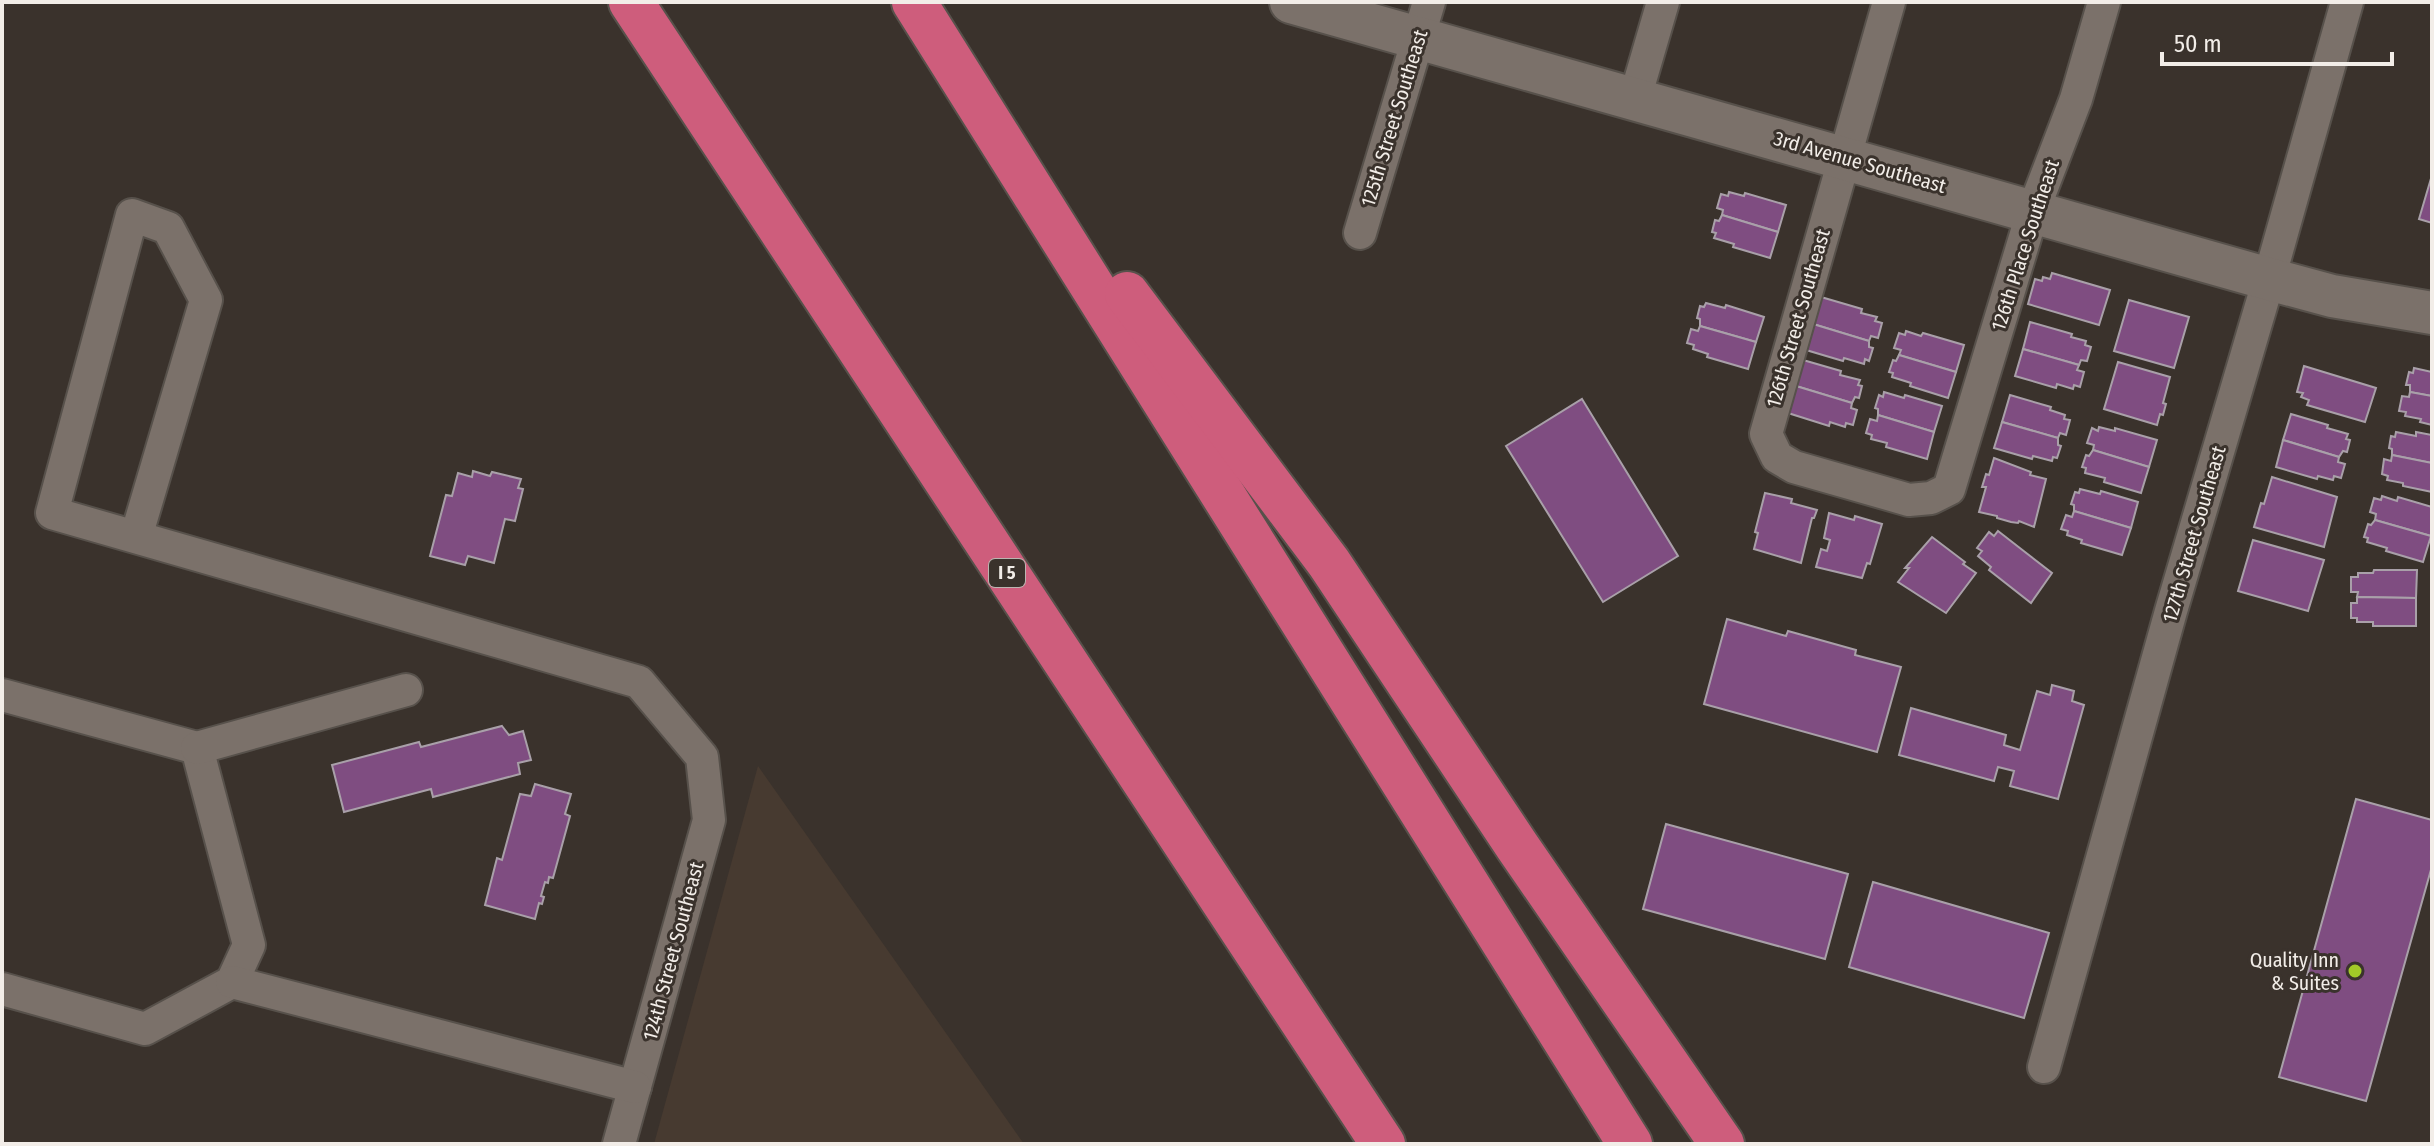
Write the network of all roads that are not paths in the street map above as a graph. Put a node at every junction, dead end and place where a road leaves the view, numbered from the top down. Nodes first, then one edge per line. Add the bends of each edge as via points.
1 (631, 2) edge
2 (914, 2) edge
3 (1291, 2) edge
4 (1663, 2) edge
5 (1889, 2) edge
6 (2104, 2) edge
7 (2347, 2) edge
8 (1424, 20) edge
9 (945, 51) junction
10 (1635, 98) junction
11 (1843, 157) junction
12 (2033, 211) junction
13 (1360, 233) dead end
14 (2269, 279) junction
15 (2432, 313) edge
16 (1949, 489) joint
17 (136, 537) junction
18 (406, 690) dead end
19 (2, 695) edge
20 (197, 748) junction
21 (232, 982) junction
22 (2, 989) edge
23 (2044, 1067) dead end
24 (635, 1087) junction
25 (619, 1144) edge
26 (1383, 1144) edge
27 (1630, 1144) edge
28 (1722, 1144) edge

1 - 26 highway, I 5
2 - 9 highway
3 - 8 street, 3rd Avenue Southeast
4 - 10 street
5 - 11 street, 126th Street Southeast
6 - 12 street, 126th Place Southeast via 2076,99
7 - 14 street, 127th Street Southeast
8 - 10 street, 3rd Avenue Southeast
8 - 13 street, 125th Street Southeast
9 - 27 highway
9 - 28 highway via 1329,563
10 - 11 street, 3rd Avenue Southeast
11 - 12 street, 3rd Avenue Southeast
11 - 16 street, 126th Street Southeast via 1766,434 1777,457 1794,467 1909,500
12 - 14 street, 3rd Avenue Southeast
12 - 16 street, 126th Place Southeast
14 - 15 street, 3rd Avenue Southeast
14 - 23 street, 127th Street Southeast
17 - 17 street via 52,513 132,215 168,228 206,300
17 - 24 street, 124th Street Southeast via 639,682 702,757 709,820
18 - 20 street
19 - 20 street
20 - 21 street via 249,945
21 - 22 street via 145,1029
21 - 24 street
24 - 25 street, 124th Street Southeast

